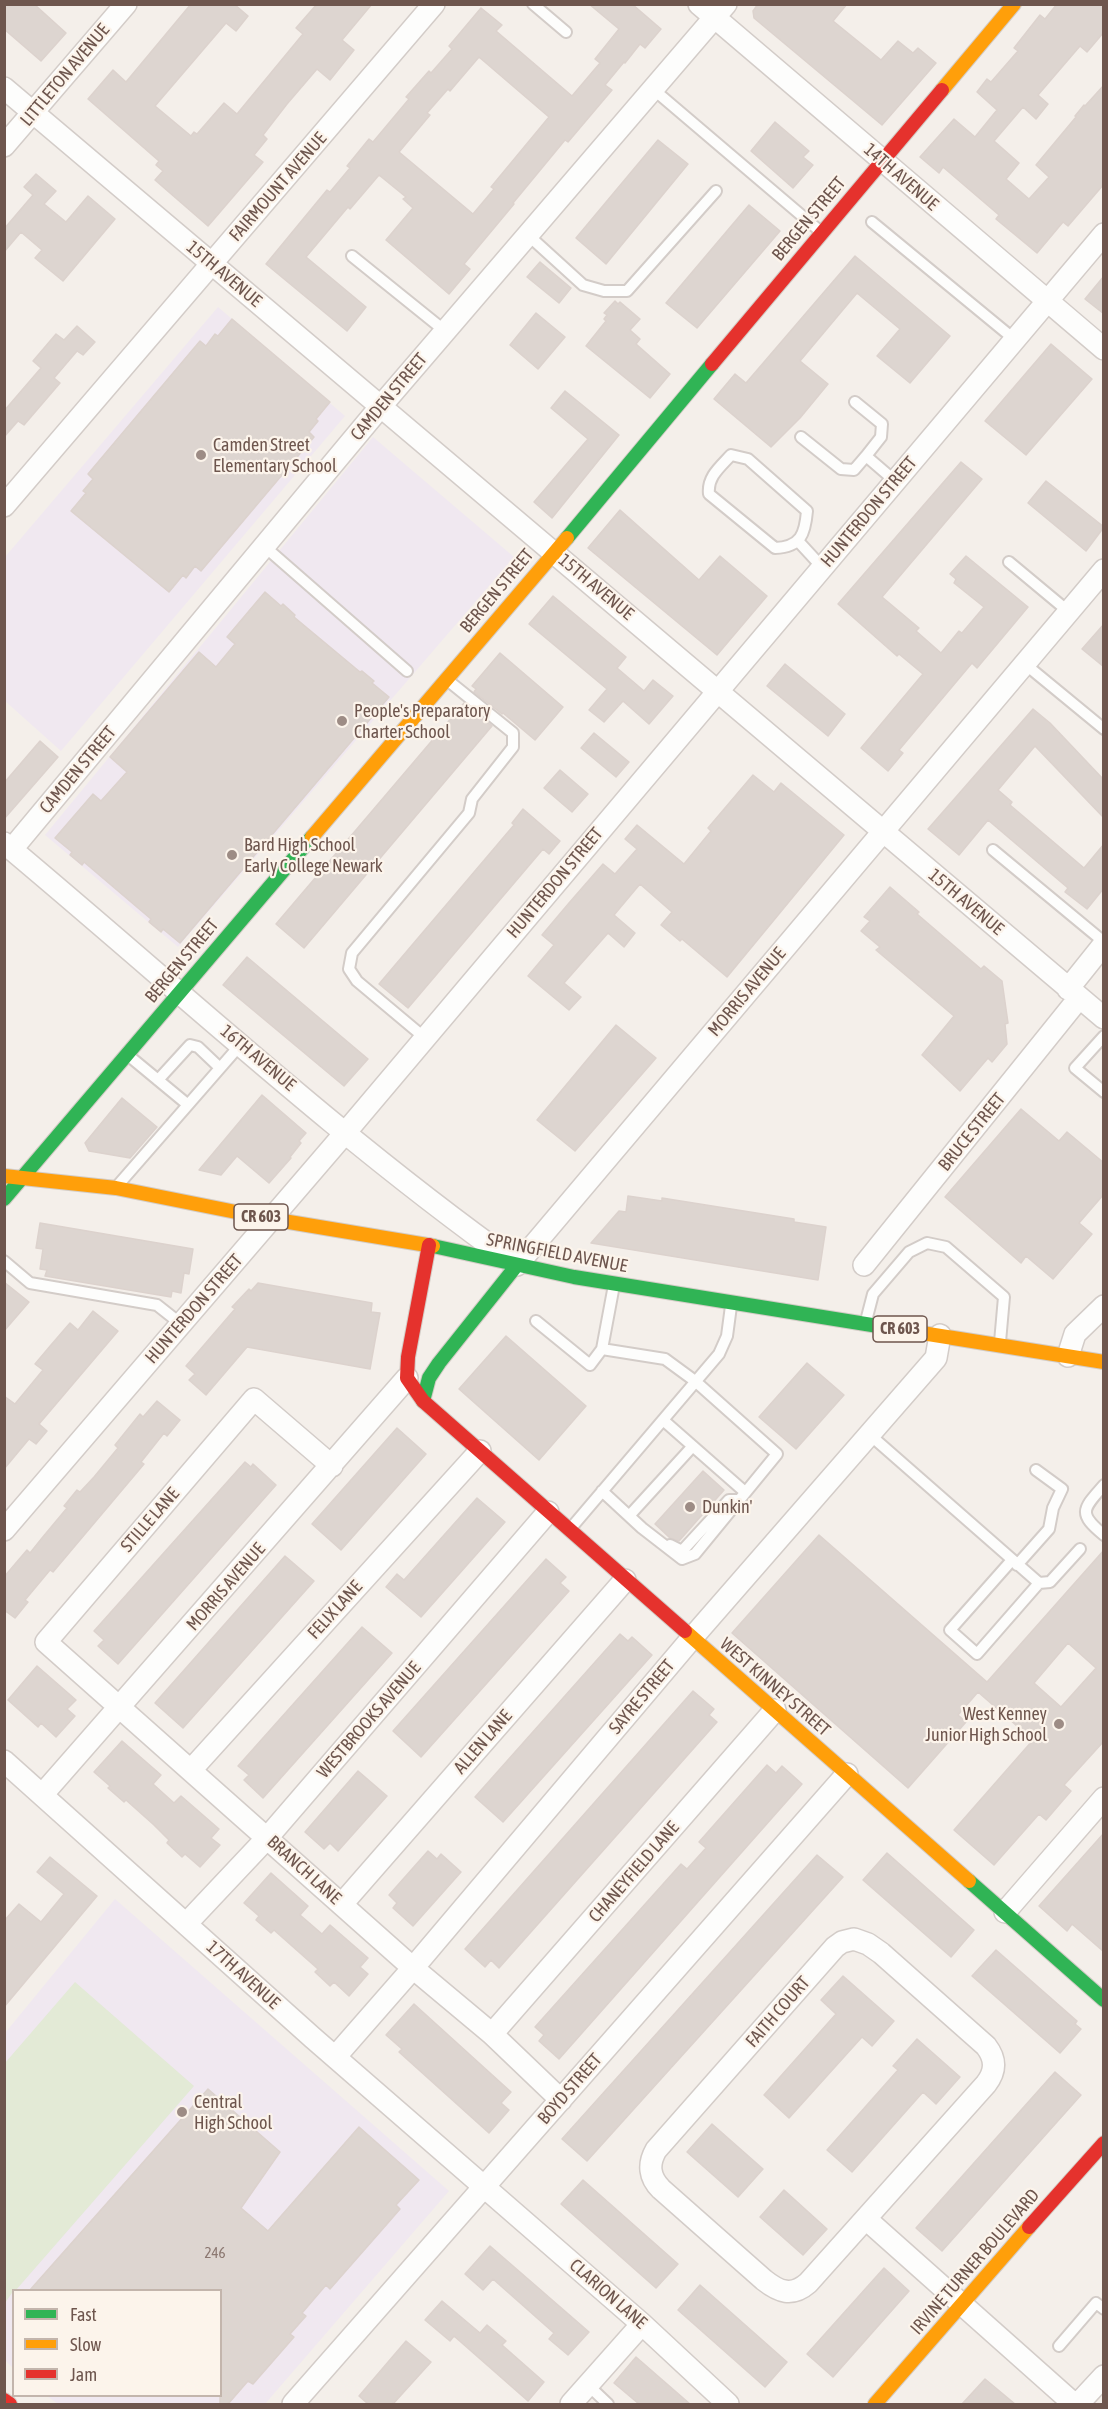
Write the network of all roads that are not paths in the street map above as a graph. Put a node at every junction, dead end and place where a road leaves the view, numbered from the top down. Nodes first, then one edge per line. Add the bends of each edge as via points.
1 (126, 4) edge
2 (434, 4) edge
3 (533, 4) edge
4 (1014, 4) edge
5 (713, 9) edge
6 (566, 32) dead end
7 (4, 88) edge
8 (653, 89) junction
9 (34, 112) junction
10 (4, 146) edge
11 (882, 160) junction
12 (716, 191) dead end
13 (872, 222) dead end
14 (822, 232) junction
15 (1104, 234) edge
16 (528, 235) junction
17 (351, 256) dead end
18 (212, 263) junction
19 (1046, 302) junction
20 (445, 331) junction
21 (1014, 339) junction
22 (1104, 349) edge
23 (855, 402) dead end
24 (381, 406) junction
25 (801, 437) dead end
26 (866, 456) junction
27 (895, 481) junction
28 (4, 506) edge
29 (798, 541) junction
30 (264, 546) junction
31 (554, 553) junction
32 (1008, 562) dead end
33 (822, 567) junction
34 (1104, 570) edge
35 (1069, 612) junction
36 (1025, 664) junction
37 (407, 671) dead end
38 (446, 679) junction
39 (718, 690) junction
40 (1104, 729) edge
41 (883, 832) junction
42 (7, 850) edge
43 (993, 850) dead end
44 (1104, 943) edge
45 (179, 992) junction
46 (1074, 993) junction
47 (1104, 1018) edge
48 (1104, 1036) edge
49 (425, 1038) junction
50 (241, 1044) junction
51 (127, 1054) junction
52 (219, 1067) junction
53 (158, 1080) junction
54 (1104, 1092) edge
55 (187, 1104) junction
56 (345, 1133) junction
57 (4, 1176) edge
58 (21, 1179) junction
59 (116, 1188) junction
60 (4, 1199) edge
61 (271, 1219) junction
62 (429, 1245) junction
63 (4, 1261) edge
64 (518, 1265) junction
65 (864, 1265) dead end
66 (614, 1284) junction
67 (732, 1302) junction
68 (1104, 1306) edge
69 (536, 1321) dead end
70 (181, 1324) junction
71 (866, 1324) junction
72 (940, 1335) junction
73 (1000, 1345) junction
74 (602, 1349) junction
75 (1068, 1356) junction
76 (1104, 1362) edge
77 (407, 1378) junction
78 (695, 1381) junction
79 (423, 1401) junction
80 (663, 1420) junction
81 (869, 1434) junction
82 (692, 1447) junction
83 (480, 1451) junction
84 (332, 1466) junction
85 (1036, 1470) dead end
86 (1104, 1485) edge
87 (602, 1491) junction
88 (742, 1496) junction
89 (548, 1512) junction
90 (629, 1516) junction
91 (4, 1530) edge
92 (569, 1530) junction
93 (1104, 1534) edge
94 (1080, 1549) dead end
95 (1014, 1563) junction
96 (625, 1580) junction
97 (1039, 1583) junction
98 (692, 1638) junction
99 (46, 1642) joint
100 (120, 1707) junction
101 (775, 1710) junction
102 (4, 1761) edge
103 (191, 1770) junction
104 (847, 1774) junction
105 (42, 1795) junction
106 (1104, 1798) edge
107 (267, 1838) junction
108 (342, 1904) junction
109 (1005, 1912) junction
110 (186, 1924) junction
111 (413, 1968) junction
112 (1104, 2000) edge
113 (492, 2034) junction
114 (336, 2056) junction
115 (561, 2100) junction
116 (1104, 2144) edge
117 (484, 2187) junction
118 (866, 2219) junction
119 (961, 2304) junction
120 (1104, 2309) edge
121 (642, 2324) junction
122 (1059, 2346) dead end
123 (1104, 2376) edge
124 (588, 2385) junction
125 (4, 2400) edge
126 (300, 2402) edge
127 (10, 2404) edge
128 (571, 2404) edge
129 (608, 2404) edge
130 (728, 2404) edge
131 (875, 2404) edge
132 (1074, 2404) edge
133 (1078, 2404) edge

1 - 9 street, LITTLETON AVENUE
2 - 18 street, FAIRMOUNT AVENUE
3 - 6 lane
4 - 11 main road, BERGEN STREET
5 - 8 street, CAMDEN STREET
5 - 11 street, 14TH AVENUE
7 - 9 street, 15TH AVENUE
8 - 14 lane
8 - 16 street, CAMDEN STREET
9 - 10 street, LITTLETON AVENUE
9 - 18 street, 15TH AVENUE
11 - 14 main road, BERGEN STREET
11 - 19 street, 14TH AVENUE
12 - 16 lane via 627,291 604,291 583,285
13 - 21 lane
14 - 31 main road, BERGEN STREET
15 - 19 street, HUNTERDON STREET
16 - 20 street, CAMDEN STREET
17 - 20 lane
18 - 24 street, 15TH AVENUE
18 - 28 street, FAIRMOUNT AVENUE
19 - 21 street, HUNTERDON STREET
19 - 22 street, 14TH AVENUE
20 - 24 street, CAMDEN STREET
21 - 27 street, HUNTERDON STREET
23 - 26 lane via 882,424 881,437
24 - 30 street, CAMDEN STREET
24 - 31 street, 15TH AVENUE
25 - 26 lane via 842,469 854,470
26 - 27 lane
27 - 33 street, HUNTERDON STREET
29 - 29 lane via 806,527 807,511 748,459 730,455 712,476 709,494 775,548
29 - 33 lane
30 - 37 lane
30 - 42 street, CAMDEN STREET
31 - 38 main road, BERGEN STREET
31 - 39 street, 15TH AVENUE
32 - 35 lane
33 - 39 street, HUNTERDON STREET
34 - 35 street, MORRIS AVENUE
35 - 36 street, MORRIS AVENUE
36 - 40 lane
36 - 41 street, MORRIS AVENUE
38 - 45 main road, BERGEN STREET
38 - 49 lane via 513,733 513,747 472,799 469,813 352,953 349,969 357,981
39 - 41 street, 15TH AVENUE
39 - 49 street, HUNTERDON STREET
41 - 46 street, 15TH AVENUE
41 - 64 street, MORRIS AVENUE
42 - 45 street, 16TH AVENUE
43 - 44 lane
44 - 46 street, BRUCE STREET
45 - 50 street, 16TH AVENUE
45 - 51 main road, BERGEN STREET
46 - 47 street, 15TH AVENUE
46 - 65 street, BRUCE STREET
48 - 54 lane via 1075,1068
49 - 56 street, HUNTERDON STREET
50 - 52 lane
50 - 56 street, 16TH AVENUE
51 - 53 lane
51 - 58 main road, BERGEN STREET
52 - 53 lane via 198,1047 190,1045
52 - 55 lane
53 - 55 lane
55 - 59 lane
56 - 61 street, HUNTERDON STREET
56 - 64 street, 16TH AVENUE via 449,1217
57 - 58 main road, SPRINGFIELD AVENUE / CR 603
58 - 59 main road, SPRINGFIELD AVENUE / CR 603
58 - 60 main road, BERGEN STREET
59 - 61 main road, SPRINGFIELD AVENUE / CR 603
61 - 62 main road, SPRINGFIELD AVENUE / CR 603
61 - 70 street, HUNTERDON STREET
62 - 64 main road, SPRINGFIELD AVENUE / CR 603
62 - 77 main road
63 - 70 lane via 30,1283 157,1305
64 - 66 main road, SPRINGFIELD AVENUE / CR 603
64 - 79 main road, MORRIS AVENUE via 439,1363 429,1378
66 - 67 main road, SPRINGFIELD AVENUE / CR 603
66 - 74 lane
67 - 71 main road, SPRINGFIELD AVENUE / CR 603
67 - 78 lane via 727,1336 719,1354
68 - 75 street via 1075,1334
69 - 74 lane via 590,1365
70 - 91 street, HUNTERDON STREET
71 - 72 main road, SPRINGFIELD AVENUE / CR 603
71 - 73 lane via 873,1294 914,1248 933,1243 946,1247 1004,1298
72 - 73 main road, SPRINGFIELD AVENUE / CR 603
72 - 81 street, SAYRE STREET via 936,1358
73 - 75 main road, SPRINGFIELD AVENUE / CR 603
74 - 78 lane via 665,1359
75 - 76 main road, SPRINGFIELD AVENUE / CR 603
77 - 79 main road
77 - 84 street, MORRIS AVENUE
78 - 80 lane
78 - 88 lane via 777,1454
79 - 83 main road, WEST KINNEY STREET
80 - 82 lane
80 - 87 lane
81 - 95 lane
81 - 98 street, SAYRE STREET
82 - 88 lane
82 - 90 lane
83 - 89 main road, WEST KINNEY STREET
83 - 103 street, FELIX LANE
84 - 99 street, STILLE LANE via 254,1398
84 - 100 street, MORRIS AVENUE
85 - 95 lane via 1062,1489 1049,1529
86 - 93 lane via 1089,1502 1086,1513 1088,1521
87 - 90 lane
87 - 92 lane
88 - 90 lane via 695,1554 682,1559
89 - 92 main road, WEST KINNEY STREET
89 - 107 street, WESTBROOKS AVENUE
92 - 96 main road, WEST KINNEY STREET
94 - 97 lane via 1050,1582
95 - 97 lane
95 - 97 lane via 950,1630 977,1654
96 - 98 main road, WEST KINNEY STREET
96 - 108 street, ALLEN LANE
98 - 101 main road, WEST KINNEY STREET
98 - 111 street, SAYRE STREET
99 - 100 street, BRANCH LANE
100 - 103 street, BRANCH LANE
100 - 105 street, MORRIS AVENUE
101 - 104 main road, WEST KINNEY STREET
101 - 113 street, CHANEYFIELD LANE
102 - 105 street, 17TH AVENUE
103 - 107 street, BRANCH LANE
104 - 109 main road, WEST KINNEY STREET
104 - 115 street, BOYD STREET
105 - 110 street, 17TH AVENUE
106 - 109 street
107 - 108 street, BRANCH LANE
107 - 110 street, WESTBROOKS AVENUE
108 - 111 street, BRANCH LANE
109 - 112 main road, WEST KINNEY STREET
110 - 114 street, 17TH AVENUE
111 - 113 street, BRANCH LANE
111 - 114 street, SAYRE STREET
113 - 115 street, BRANCH LANE
114 - 117 street, 17TH AVENUE
115 - 117 street, BOYD STREET
116 - 119 main road, IRVINE TURNER BOULEVARD
117 - 121 street, CLARION LANE
117 - 126 street, BOYD STREET
118 - 118 street, FAITH COURT via 802,2289 781,2292 661,2189 652,2177 650,2165 656,2150 835,1947 854,1939 881,1953 986,2046 994,2065 991,2078
118 - 119 street
119 - 131 main road, IRVINE TURNER BOULEVARD
119 - 132 street
120 - 122 lane via 1096,2303
121 - 124 street
121 - 130 street, CLARION LANE
123 - 133 street
124 - 128 street
124 - 129 lane
125 - 127 main road

